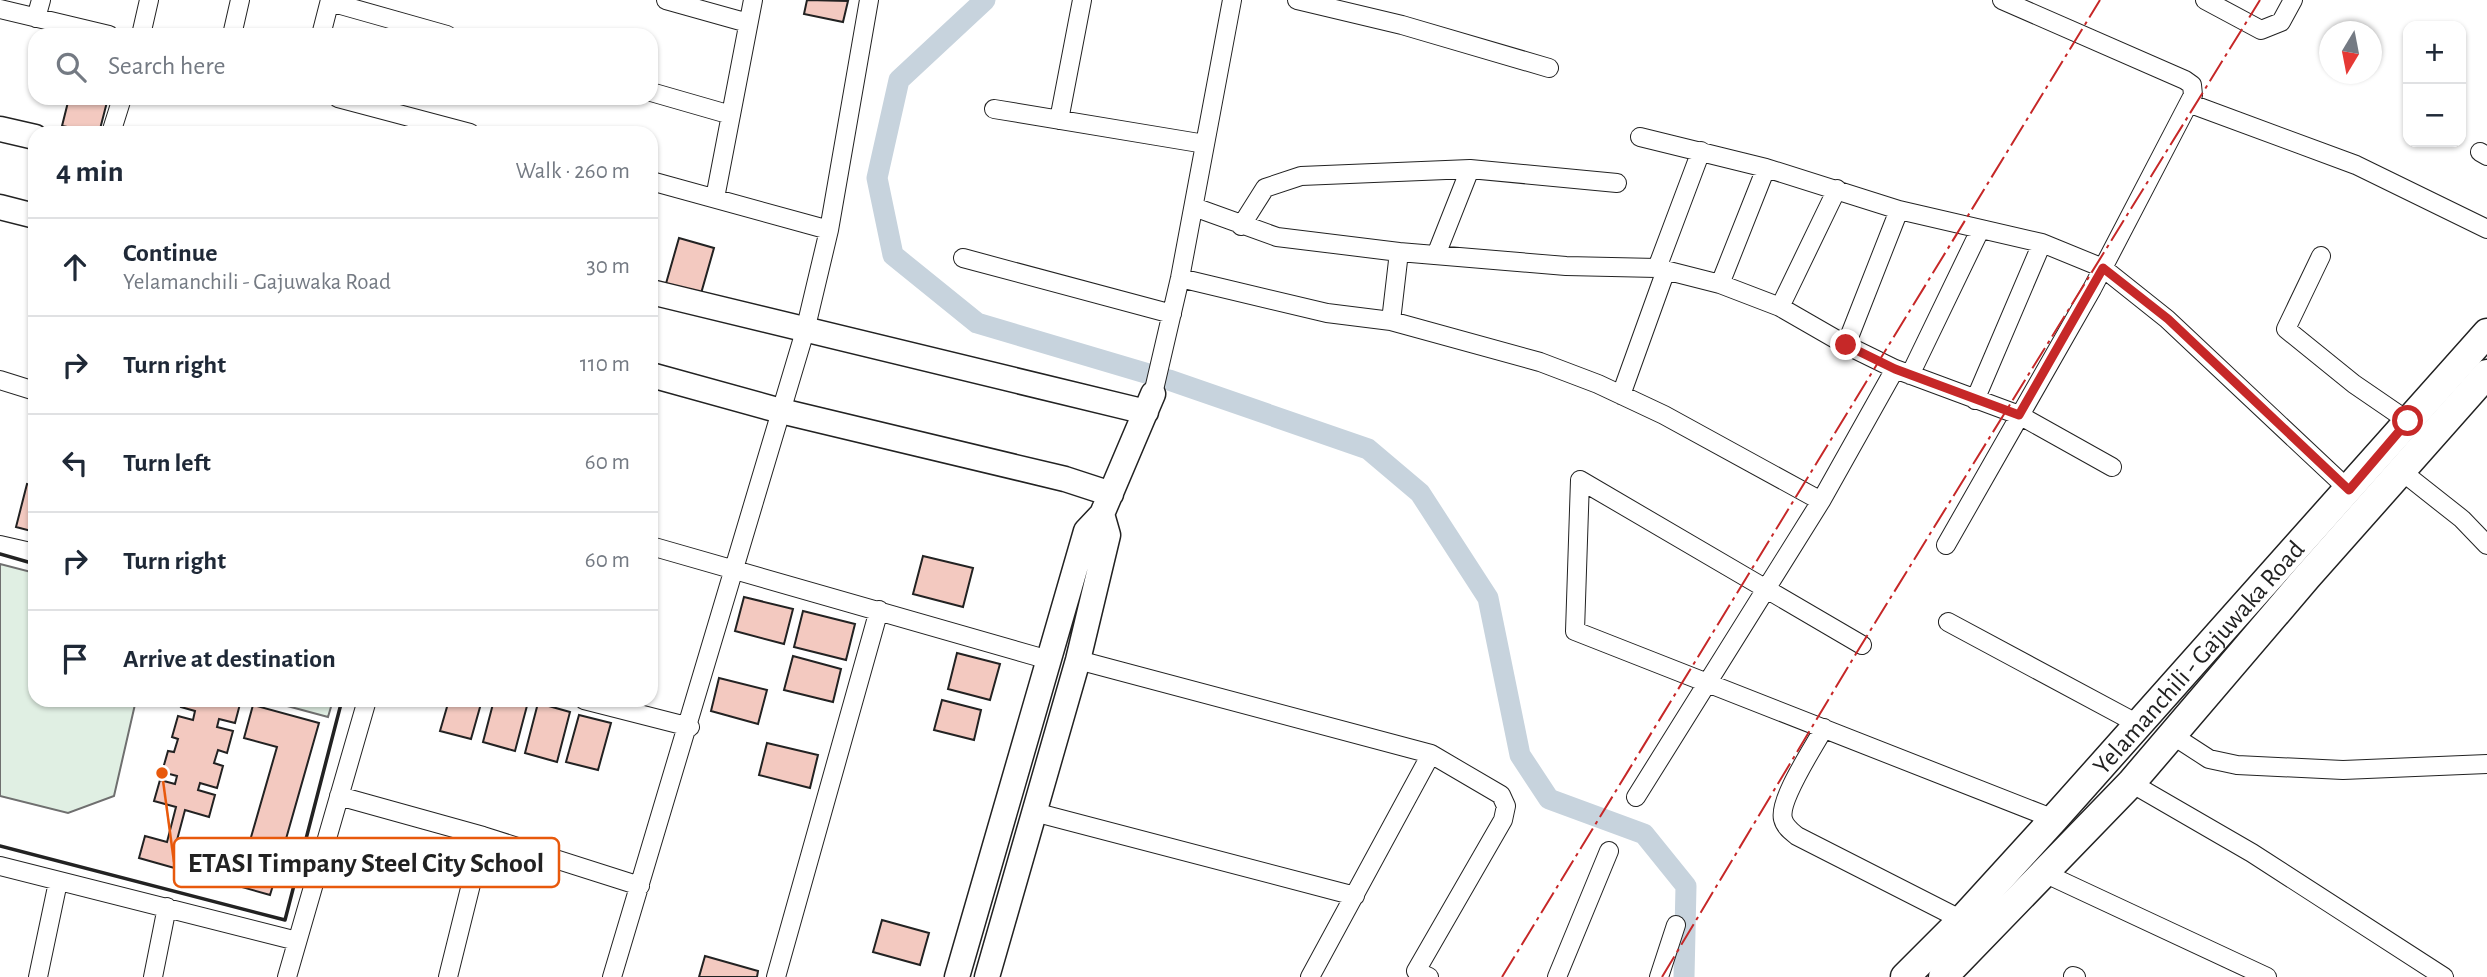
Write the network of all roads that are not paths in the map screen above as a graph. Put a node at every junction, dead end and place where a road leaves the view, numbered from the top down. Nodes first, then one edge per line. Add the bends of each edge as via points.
1 (41, 0) edge
2 (149, 0) edge
3 (240, 0) edge
4 (666, 0) edge
5 (753, 0) edge
6 (869, 0) edge
7 (1082, 0) edge
8 (1232, 0) edge
9 (1297, 0) edge
10 (2002, 0) edge
11 (2205, 0) edge
12 (2293, 0) edge
13 (330, 1) edge
14 (0, 9) edge
15 (36, 18) junction
16 (748, 23) junction
17 (79, 28) edge
18 (143, 28) edge
19 (234, 28) edge
20 (323, 28) edge
21 (423, 28) edge
22 (1549, 68) dead end
23 (658, 94) edge
24 (2191, 104) junction
25 (120, 105) edge
26 (364, 105) edge
27 (994, 109) dead end
28 (731, 115) junction
29 (1059, 120) junction
30 (113, 126) edge
31 (444, 126) edge
32 (0, 129) edge
33 (28, 135) edge
34 (1640, 137) dead end
35 (1205, 144) junction
36 (1701, 150) junction
37 (1766, 168) junction
38 (1470, 169) junction
39 (658, 183) edge
40 (1617, 183) dead end
41 (1837, 189) junction
42 (715, 198) junction
43 (0, 207) edge
44 (1194, 207) junction
45 (1899, 210) junction
46 (28, 214) edge
47 (1241, 226) junction
48 (2487, 229) edge
49 (829, 230) junction
50 (1980, 230) junction
51 (2042, 243) junction
52 (1399, 252) junction
53 (1436, 255) junction
54 (2321, 256) dead end
55 (963, 258) dead end
56 (2103, 268) junction
57 (1661, 269) junction
58 (1180, 278) junction
59 (1720, 284) junction
60 (658, 294) edge
61 (1780, 307) junction
62 (1172, 314) junction
63 (1391, 321) junction
64 (805, 331) junction
65 (2487, 333) edge
66 (1846, 345) junction
67 (1902, 372) junction
68 (2487, 374) edge
69 (658, 377) edge
70 (0, 380) edge
71 (28, 389) edge
72 (1621, 394) junction
73 (1975, 400) junction
74 (1150, 403) junction
75 (781, 411) junction
76 (2019, 415) junction
77 (2408, 421) junction
78 (2112, 467) dead end
79 (2400, 470) junction
80 (2349, 490) junction
81 (1821, 501) junction
82 (1106, 504) junction
83 (0, 545) edge
84 (1946, 545) dead end
85 (2487, 545) edge
86 (658, 548) edge
87 (28, 552) edge
88 (735, 568) junction
89 (1766, 589) junction
90 (880, 610) junction
91 (1948, 622) dead end
92 (1862, 645) dead end
93 (1049, 660) junction
94 (1078, 660) junction
95 (1706, 681) junction
96 (366, 707) edge
97 (611, 707) edge
98 (2138, 724) junction
99 (690, 727) junction
100 (1825, 728) junction
101 (2172, 735) junction
102 (1431, 754) junction
103 (2487, 764) edge
104 (2131, 783) junction
105 (339, 796) junction
106 (1636, 797) dead end
107 (1034, 812) junction
108 (2054, 818) junction
109 (484, 835) junction
110 (1609, 851) dead end
111 (0, 866) edge
112 (2044, 873) junction
113 (58, 882) junction
114 (640, 886) junction
115 (1355, 897) junction
116 (167, 907) junction
117 (1962, 920) junction
118 (1676, 925) dead end
119 (297, 941) junction
120 (1420, 975) edge
121 (38, 977) edge
122 (153, 977) edge
123 (287, 977) edge
124 (448, 977) edge
125 (612, 977) edge
126 (776, 977) edge
127 (957, 977) edge
128 (987, 977) edge
129 (1310, 977) edge
130 (1557, 977) edge
131 (1659, 977) edge
132 (1905, 977) edge
133 (1943, 977) edge
134 (2267, 977) edge
135 (2444, 977) edge

1 - 15 street
2 - 18 street
3 - 19 street
4 - 16 street
5 - 16 street
6 - 49 street
7 - 29 street
8 - 35 street
9 - 22 street
10 - 24 street via 2185,80 2193,90
11 - 12 street via 2261,30 2281,22
13 - 20 street
13 - 21 street
14 - 15 street
15 - 17 street
16 - 28 street
23 - 28 street
24 - 48 street via 2356,165
24 - 56 street
25 - 30 street
26 - 31 street
27 - 29 street
28 - 42 street
29 - 35 street
32 - 33 street
34 - 36 street
35 - 44 street
36 - 37 street
36 - 57 street
37 - 41 street
37 - 59 street
38 - 40 street
38 - 47 street via 1301,176 1265,188
38 - 53 street
39 - 42 street
41 - 45 street
41 - 61 street
42 - 49 street
43 - 46 street
44 - 47 street
44 - 58 street
45 - 50 street
45 - 66 street
47 - 52 street via 1277,237
49 - 64 street
50 - 51 street
50 - 67 street
51 - 56 street
51 - 73 street
52 - 53 street
52 - 63 street
53 - 57 street
54 - 77 street via 2286,329
55 - 62 street
56 - 76 street
56 - 80 street via 2168,319
57 - 59 street
57 - 72 street
58 - 62 street
58 - 63 street via 1327,313
59 - 61 street
60 - 64 street
61 - 66 street
62 - 74 street
63 - 72 street via 1540,362
64 - 74 street
64 - 75 street
65 - 77 main road, Yelamanchili - Gajuwaka Road
66 - 67 street
67 - 73 street
67 - 81 street
68 - 79 main road, Yelamanchili - Gajuwaka Road
69 - 75 street
70 - 71 street
72 - 81 street
73 - 76 street
74 - 82 street
75 - 82 street via 1065,479
75 - 88 street
76 - 78 street
76 - 84 street
77 - 80 main road, Yelamanchili - Gajuwaka Road
79 - 85 street
79 - 101 main road, Yelamanchili - Gajuwaka Road
80 - 98 main road, Yelamanchili - Gajuwaka Road
81 - 89 street
82 - 93 street via 1086,531
82 - 94 street via 1108,535
83 - 87 street
86 - 88 street
88 - 90 street
88 - 99 street
89 - 92 street
89 - 95 street
89 - 95 street via 1580,480 1576,631
90 - 93 street
90 - 126 street
91 - 98 street
93 - 127 street
94 - 102 street
94 - 107 street
95 - 100 street
95 - 106 street
96 - 105 street
97 - 99 street
98 - 108 main road, Yelamanchili - Gajuwaka Road
99 - 114 street
100 - 108 street
100 - 117 street via 1784,803 1787,828
101 - 103 street via 2209,759 2237,765 2343,770
101 - 104 main road, Yelamanchili - Gajuwaka Road
102 - 115 street
102 - 120 street via 1501,794 1506,806 1503,820
104 - 112 main road, Yelamanchili - Gajuwaka Road
104 - 135 street via 2252,853
105 - 109 street
105 - 119 street
107 - 115 street
107 - 128 street
108 - 117 main road, Yelamanchili - Gajuwaka Road
109 - 114 street
109 - 124 street
110 - 130 street
111 - 113 street
112 - 133 main road, Yelamanchili - Gajuwaka Road
112 - 134 street
113 - 116 street
113 - 121 street
114 - 125 street
115 - 129 street
116 - 119 street
116 - 122 street
117 - 132 main road, Yelamanchili - Gajuwaka Road
118 - 131 street
119 - 123 street

